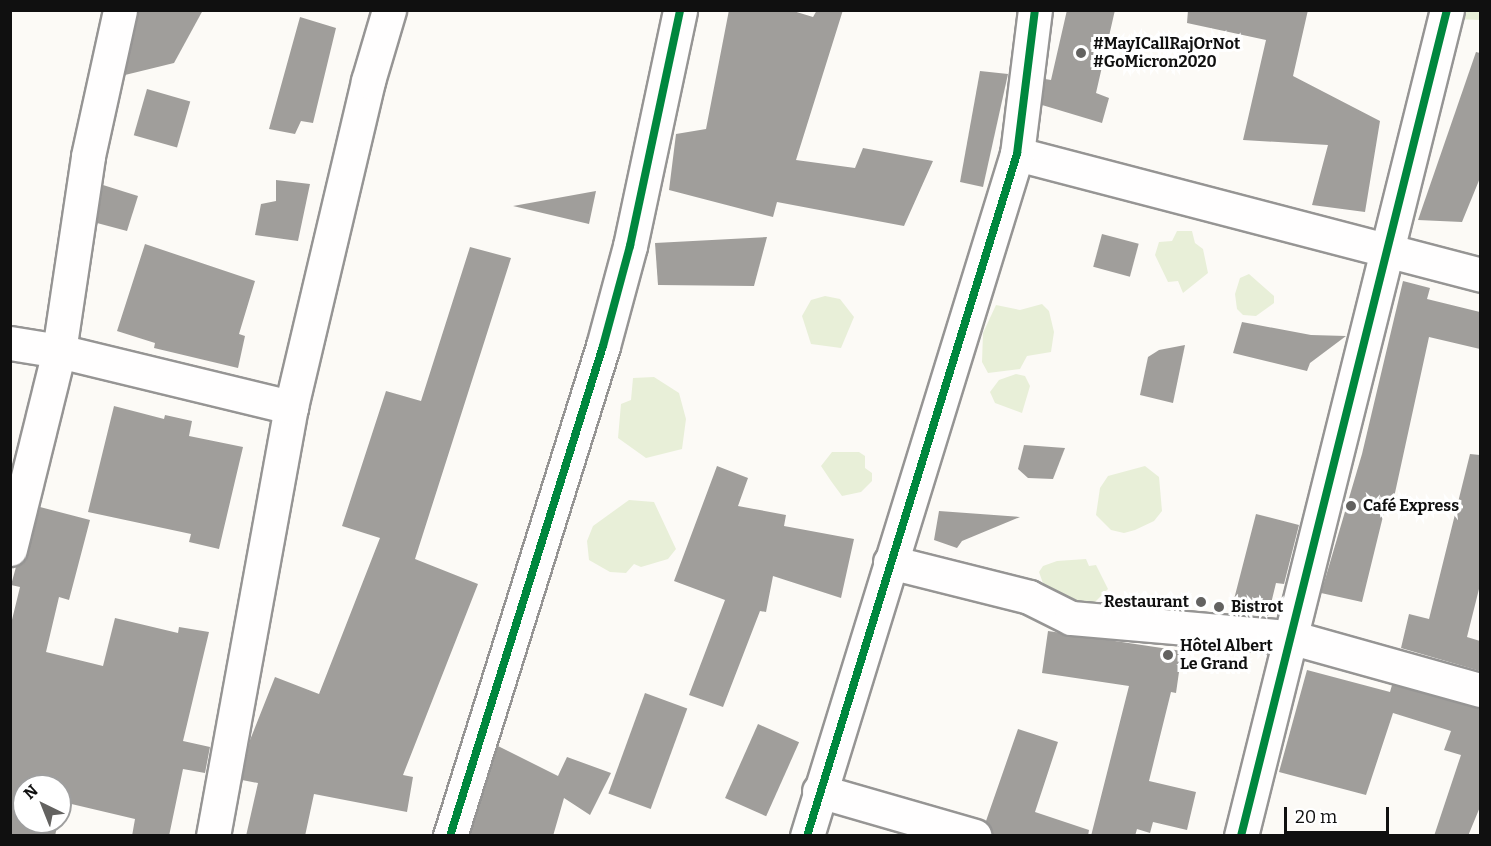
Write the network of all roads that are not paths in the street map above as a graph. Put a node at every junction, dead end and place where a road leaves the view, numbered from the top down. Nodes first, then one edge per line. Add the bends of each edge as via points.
1 (120, 10) edge
2 (389, 10) edge
3 (680, 10) edge
4 (1035, 10) edge
5 (1447, 10) edge
6 (1017, 154) junction
7 (1386, 249) junction
8 (1480, 275) edge
9 (10, 343) edge
10 (59, 351) junction
11 (291, 408) junction
12 (10, 549) edge
13 (890, 562) junction
14 (1290, 637) junction
15 (1480, 690) edge
16 (819, 791) junction
17 (213, 836) edge
18 (450, 836) edge
19 (807, 836) edge
20 (975, 836) edge
21 (1241, 836) edge

1 - 10 street via 88,156
2 - 11 street via 368,81
3 - 18 street via 630,246 603,346
4 - 6 street
5 - 7 street
6 - 7 street
6 - 13 street
7 - 8 street
7 - 14 street
9 - 10 street
10 - 11 street
10 - 12 street
11 - 17 street
13 - 14 street via 1029,597 1071,618
13 - 16 street
14 - 15 street
14 - 21 street
16 - 19 street
16 - 20 street

